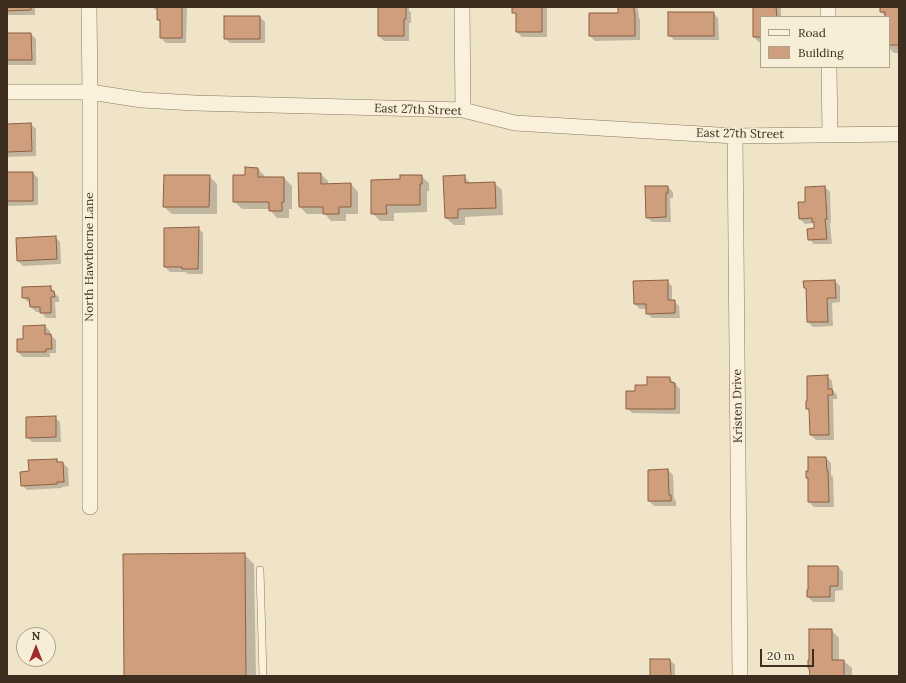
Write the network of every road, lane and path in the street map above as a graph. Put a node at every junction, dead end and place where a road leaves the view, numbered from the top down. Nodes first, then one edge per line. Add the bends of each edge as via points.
1 (89, 7) edge
2 (462, 7) edge
3 (829, 68) edge
4 (7, 92) edge
5 (90, 92) junction
6 (463, 110) junction
7 (899, 134) edge
8 (830, 135) junction
9 (735, 136) junction
10 (90, 508) dead end
11 (260, 570) dead end
12 (263, 676) edge
13 (740, 676) edge

1 - 5 street, North Hawthorne Lane
2 - 6 street
3 - 8 street
4 - 5 street, East 27th Street
5 - 6 street, East 27th Street via 142,100 195,103
5 - 10 street, North Hawthorne Lane
6 - 9 street, East 27th Street via 515,124
7 - 8 street, East 27th Street
8 - 9 street, East 27th Street
9 - 13 street, Kristen Drive
11 - 12 lane

